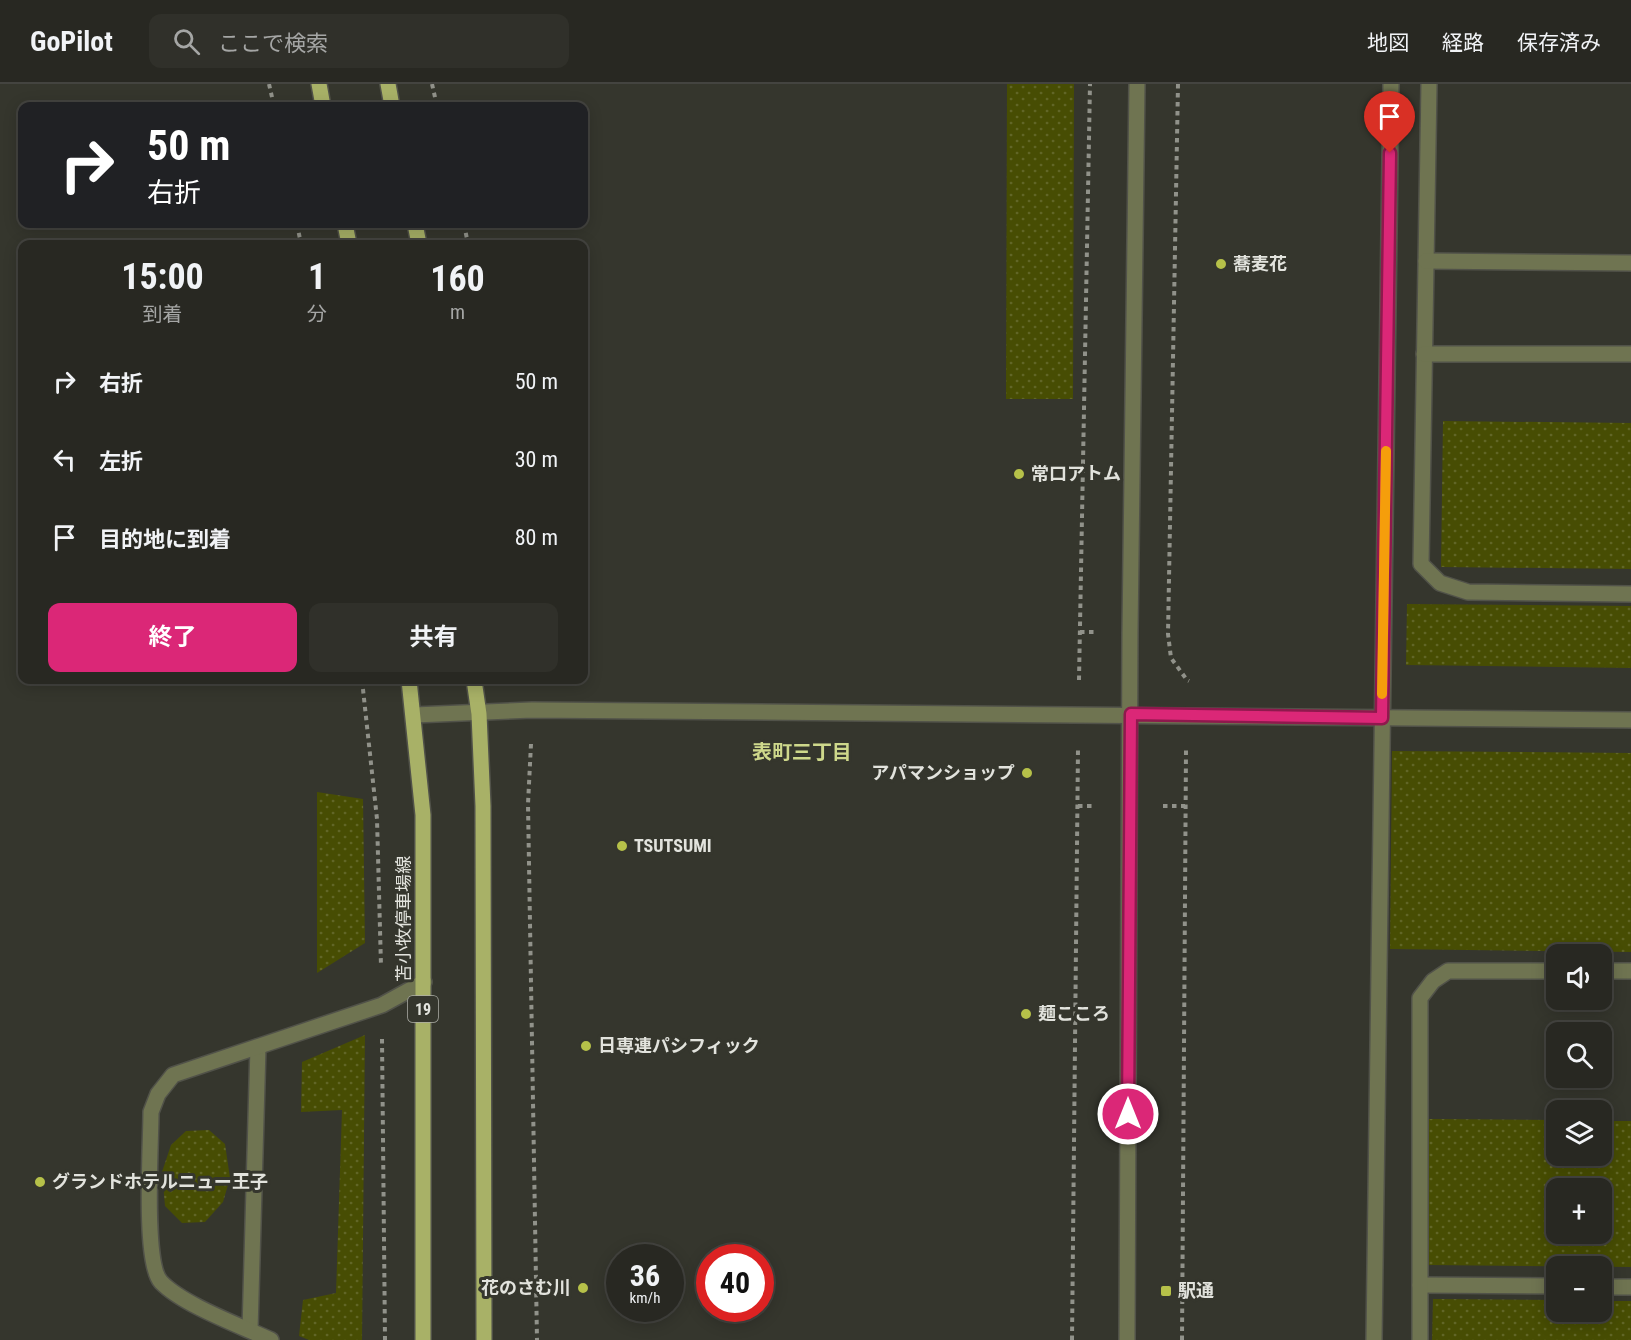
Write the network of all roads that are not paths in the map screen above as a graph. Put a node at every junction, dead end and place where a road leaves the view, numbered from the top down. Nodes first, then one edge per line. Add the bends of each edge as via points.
1 (319, 84) edge
2 (388, 84) edge
3 (1137, 84) edge
4 (1391, 84) edge
5 (1429, 84) edge
6 (322, 102) edge
7 (391, 102) edge
8 (1426, 261) junction
9 (1631, 263) edge
10 (1424, 354) junction
11 (1631, 354) edge
12 (1631, 594) edge
13 (410, 684) edge
14 (475, 684) edge
15 (479, 714) junction
16 (1131, 714) junction
17 (414, 715) junction
18 (1382, 718) junction
19 (1631, 720) edge
20 (1546, 971) edge
21 (1612, 971) edge
22 (1631, 971) edge
23 (423, 982) junction
24 (258, 1047) junction
25 (1420, 1285) junction
26 (1546, 1286) edge
27 (1612, 1287) edge
28 (1631, 1287) edge
29 (250, 1330) junction
30 (271, 1340) edge
31 (423, 1340) edge
32 (484, 1340) edge
33 (1127, 1340) edge
34 (1374, 1340) edge
35 (1420, 1340) edge

1 - 6 main road
2 - 7 main road
3 - 16 street
4 - 18 street
5 - 8 street
8 - 9 street
8 - 10 street
10 - 11 street
10 - 12 street via 1421,564 1440,583 1468,592
13 - 17 main road, 苫小牧停車場線 / 19
14 - 15 main road
15 - 16 street via 532,710
15 - 17 street
15 - 32 main road via 483,806
16 - 18 street
16 - 33 street
17 - 23 main road, 苫小牧停車場線 / 19 via 423,815
18 - 19 street
18 - 34 street
20 - 25 street via 1448,971 1433,981 1420,998
21 - 22 street
23 - 24 street via 382,1005
23 - 31 main road, 苫小牧停車場線 / 19
24 - 29 street
24 - 29 street via 173,1075 158,1094 151,1112 151,1255 159,1280 179,1296
25 - 26 street
25 - 35 street
27 - 28 street
29 - 30 street

